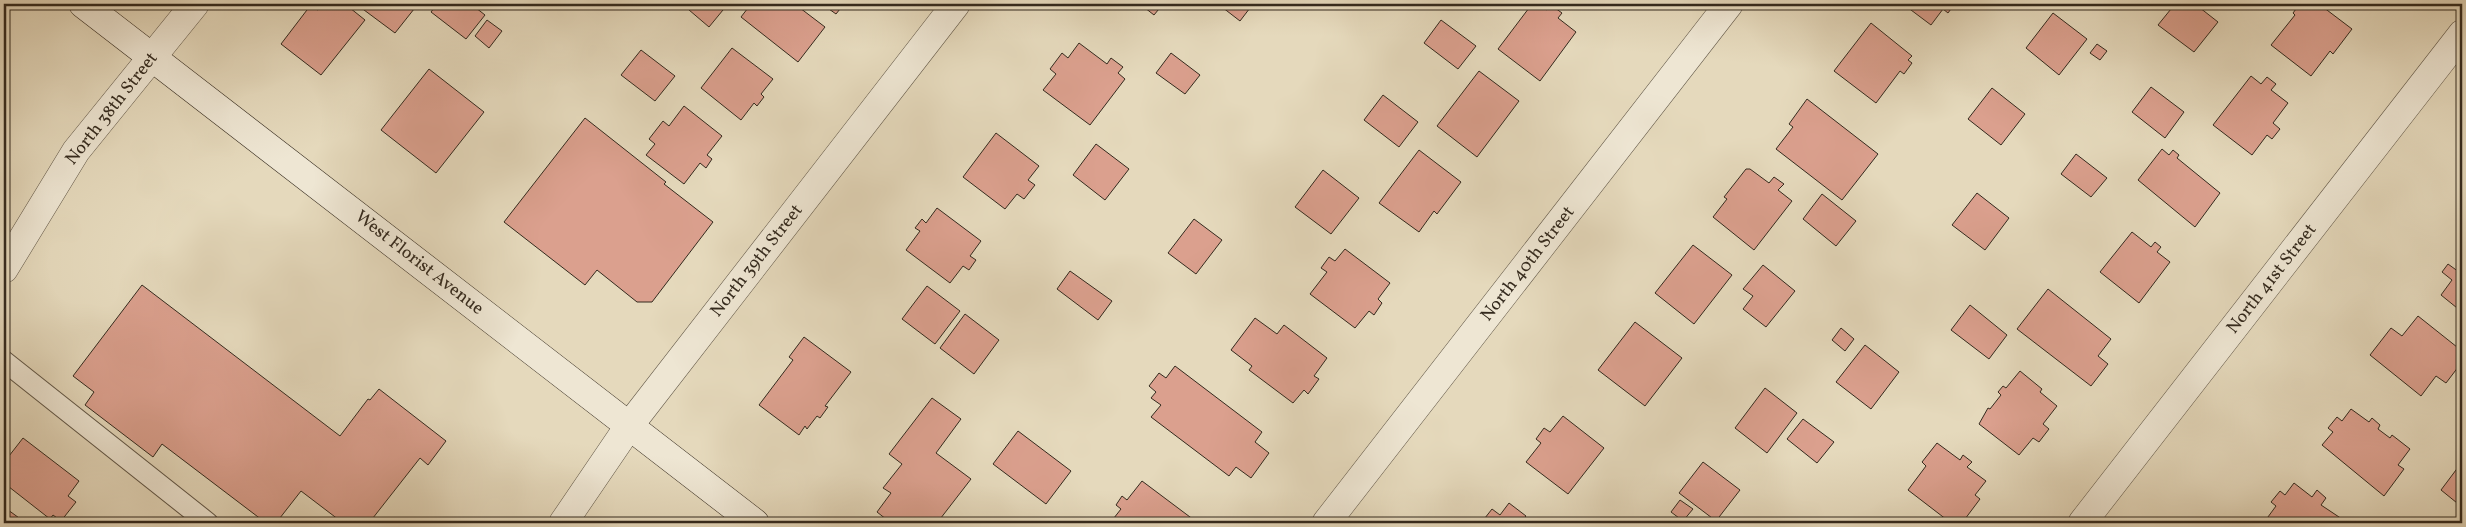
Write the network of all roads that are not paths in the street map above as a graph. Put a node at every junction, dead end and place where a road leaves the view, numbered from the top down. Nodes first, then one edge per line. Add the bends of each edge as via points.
1 (83, 4) edge
2 (195, 4) edge
3 (956, 4) edge
4 (1729, 4) edge
5 (2462, 34) edge
6 (152, 57) junction
7 (4, 270) edge
8 (4, 361) edge
9 (629, 426) junction
10 (203, 522) edge
11 (563, 523) edge
12 (756, 523) edge
13 (1326, 523) edge
14 (2082, 523) edge

1 - 6 street, West Florist Avenue
2 - 6 street, North 38th Street
3 - 9 street, North 39th Street
4 - 13 street, North 40th Street
5 - 14 street, North 41st Street
6 - 7 street, North 38th Street via 76,151
6 - 9 street, West Florist Avenue
8 - 10 lane
9 - 11 street, North 39th Street
9 - 12 street, West Florist Avenue

